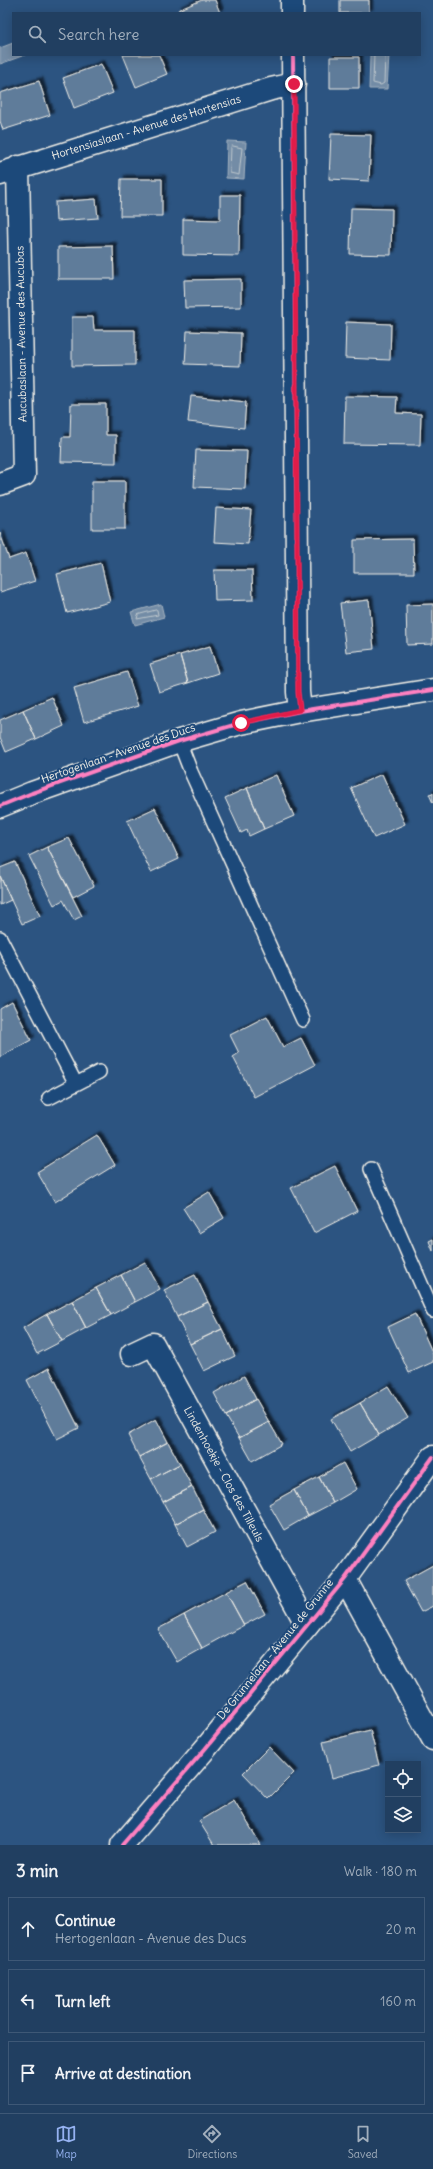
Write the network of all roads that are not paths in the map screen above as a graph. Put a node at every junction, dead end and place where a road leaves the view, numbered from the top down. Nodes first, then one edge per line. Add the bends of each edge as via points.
1 (292, 0) edge
2 (292, 12) edge
3 (293, 56) edge
4 (294, 84) junction
5 (9, 170) edge
6 (0, 484) edge
7 (433, 690) edge
8 (300, 710) junction
9 (179, 740) junction
10 (0, 806) edge
11 (0, 938) edge
12 (303, 1020) dead end
13 (99, 1072) dead end
14 (76, 1084) junction
15 (49, 1098) dead end
16 (371, 1169) dead end
17 (433, 1311) edge
18 (132, 1354) dead end
19 (433, 1457) edge
20 (345, 1579) junction
21 (307, 1625) junction
22 (433, 1739) edge
23 (122, 1845) edge

1 - 2 street
3 - 4 street
4 - 5 street, Hortensiaslaan - Avenue des Hortensias
4 - 8 street
5 - 6 street, Aucubaslaan - Avenue des Aucubas via 24,475
7 - 8 street, Hertogenlaan - Avenue des Ducs
8 - 9 street, Hertogenlaan - Avenue des Ducs
9 - 10 street, Hertogenlaan - Avenue des Ducs
9 - 12 lane
11 - 14 lane
13 - 14 lane
14 - 15 lane
16 - 17 lane
18 - 21 street, Lindenhoekje - Clos des Tilleuls via 153,1344
19 - 20 street, De Grunnelaan - Avenue de Grunne
20 - 21 street, De Grunnelaan - Avenue de Grunne
20 - 22 street
21 - 23 street, De Grunnelaan - Avenue de Grunne

